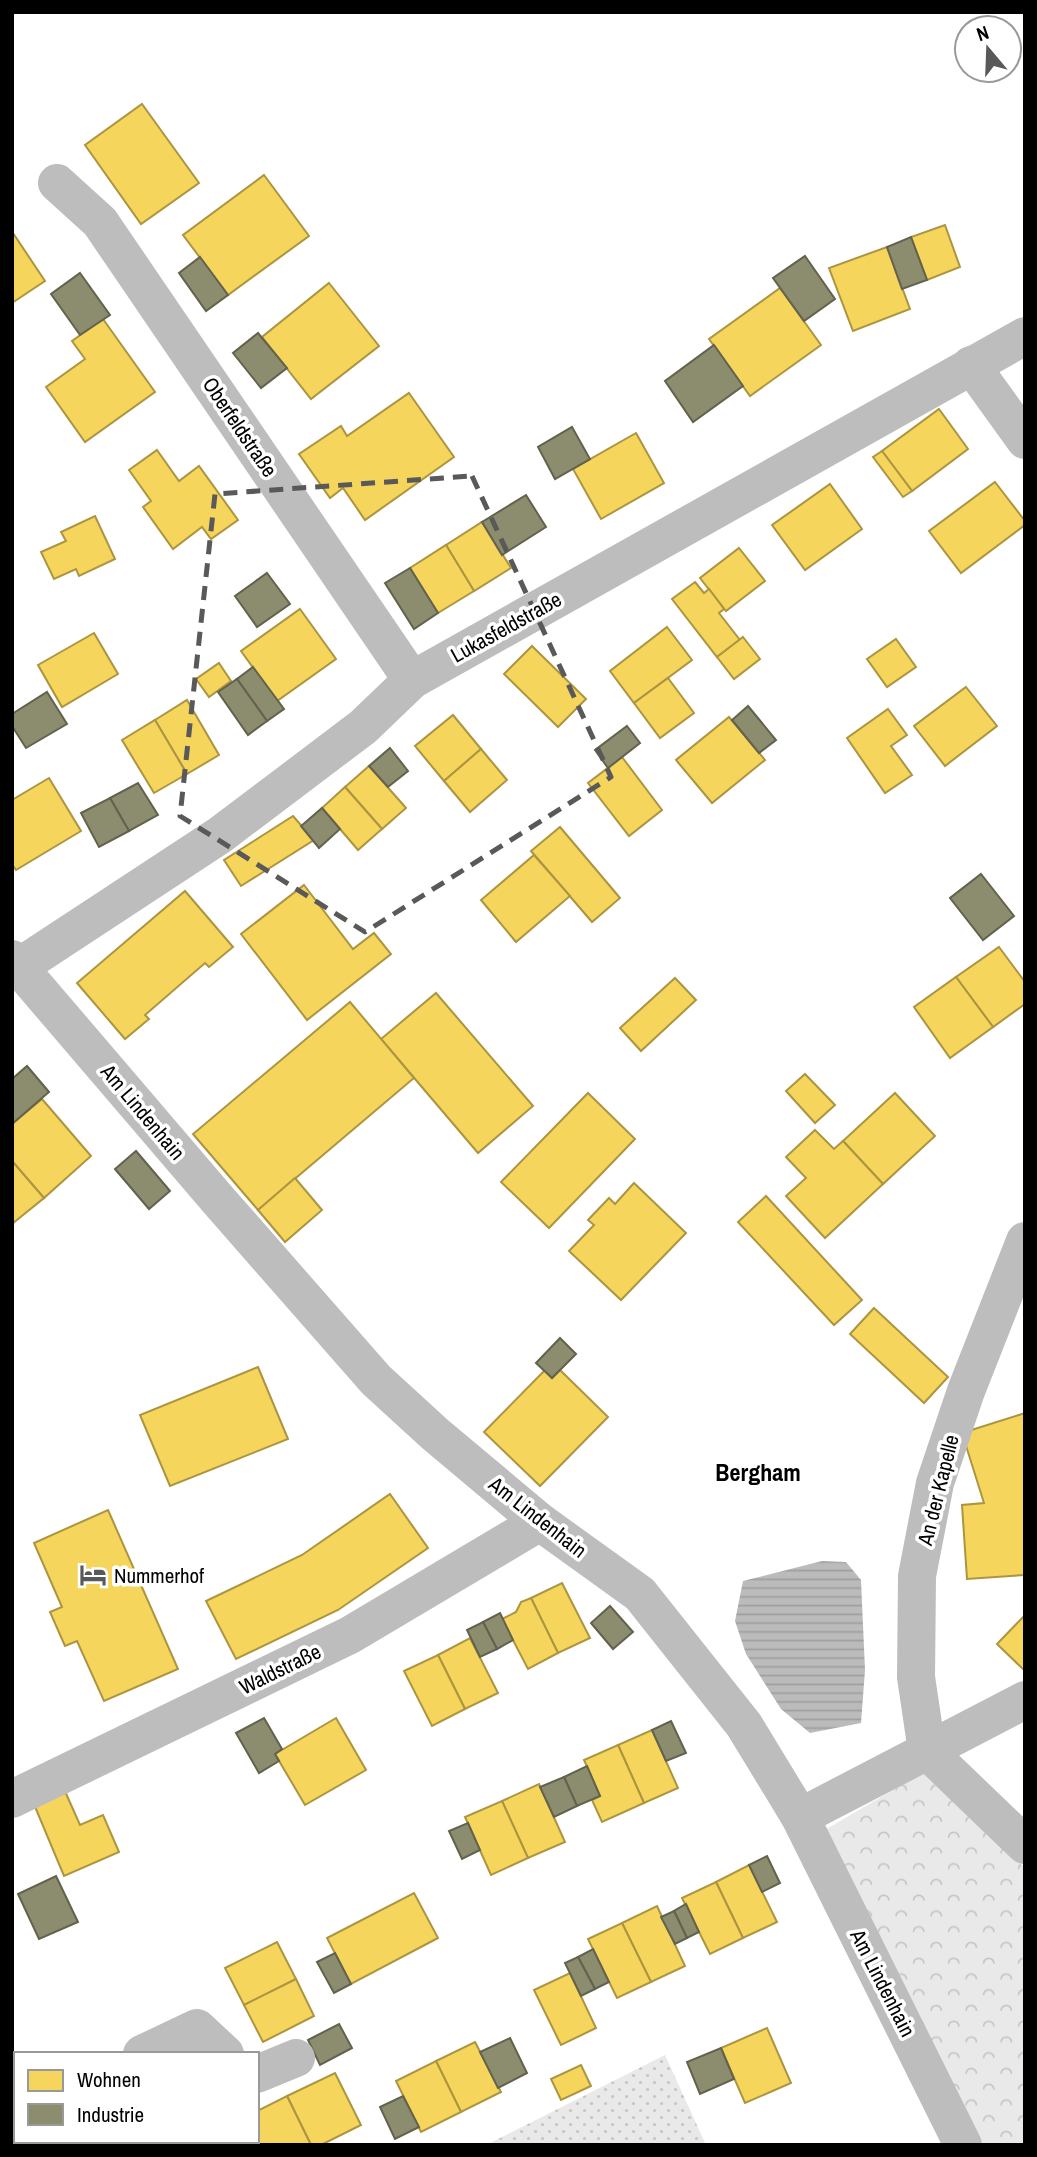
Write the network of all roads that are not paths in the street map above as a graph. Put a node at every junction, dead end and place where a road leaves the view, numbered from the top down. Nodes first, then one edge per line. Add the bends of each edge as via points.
1 (57, 183) dead end
2 (1025, 336) edge
3 (971, 365) junction
4 (1025, 440) edge
5 (412, 680) junction
6 (16, 963) edge
7 (1025, 1241) edge
8 (540, 1522) junction
9 (1025, 1700) edge
10 (928, 1751) junction
11 (12, 1800) edge
12 (800, 1817) junction
13 (1025, 1845) edge
14 (146, 2052) edge
15 (223, 2052) edge
16 (296, 2058) dead end
17 (259, 2073) edge
18 (963, 2145) edge

1 - 5 street, Oberfeldstraße via 100,222
2 - 3 street, Lukasfeldstraße
3 - 4 street
3 - 5 street, Lukasfeldstraße
5 - 6 street, Lukasfeldstraße via 363,727 220,835
6 - 8 street, Am Lindenhain via 376,1380
7 - 10 street, An der Kapelle via 966,1391 933,1496 917,1576 916,1677
8 - 11 street, Waldstraße via 350,1634
8 - 12 street, Am Lindenhain via 640,1594 744,1725
9 - 10 street
10 - 12 street
10 - 13 street
12 - 18 street, Am Lindenhain
14 - 15 street via 197,2028
16 - 17 street

